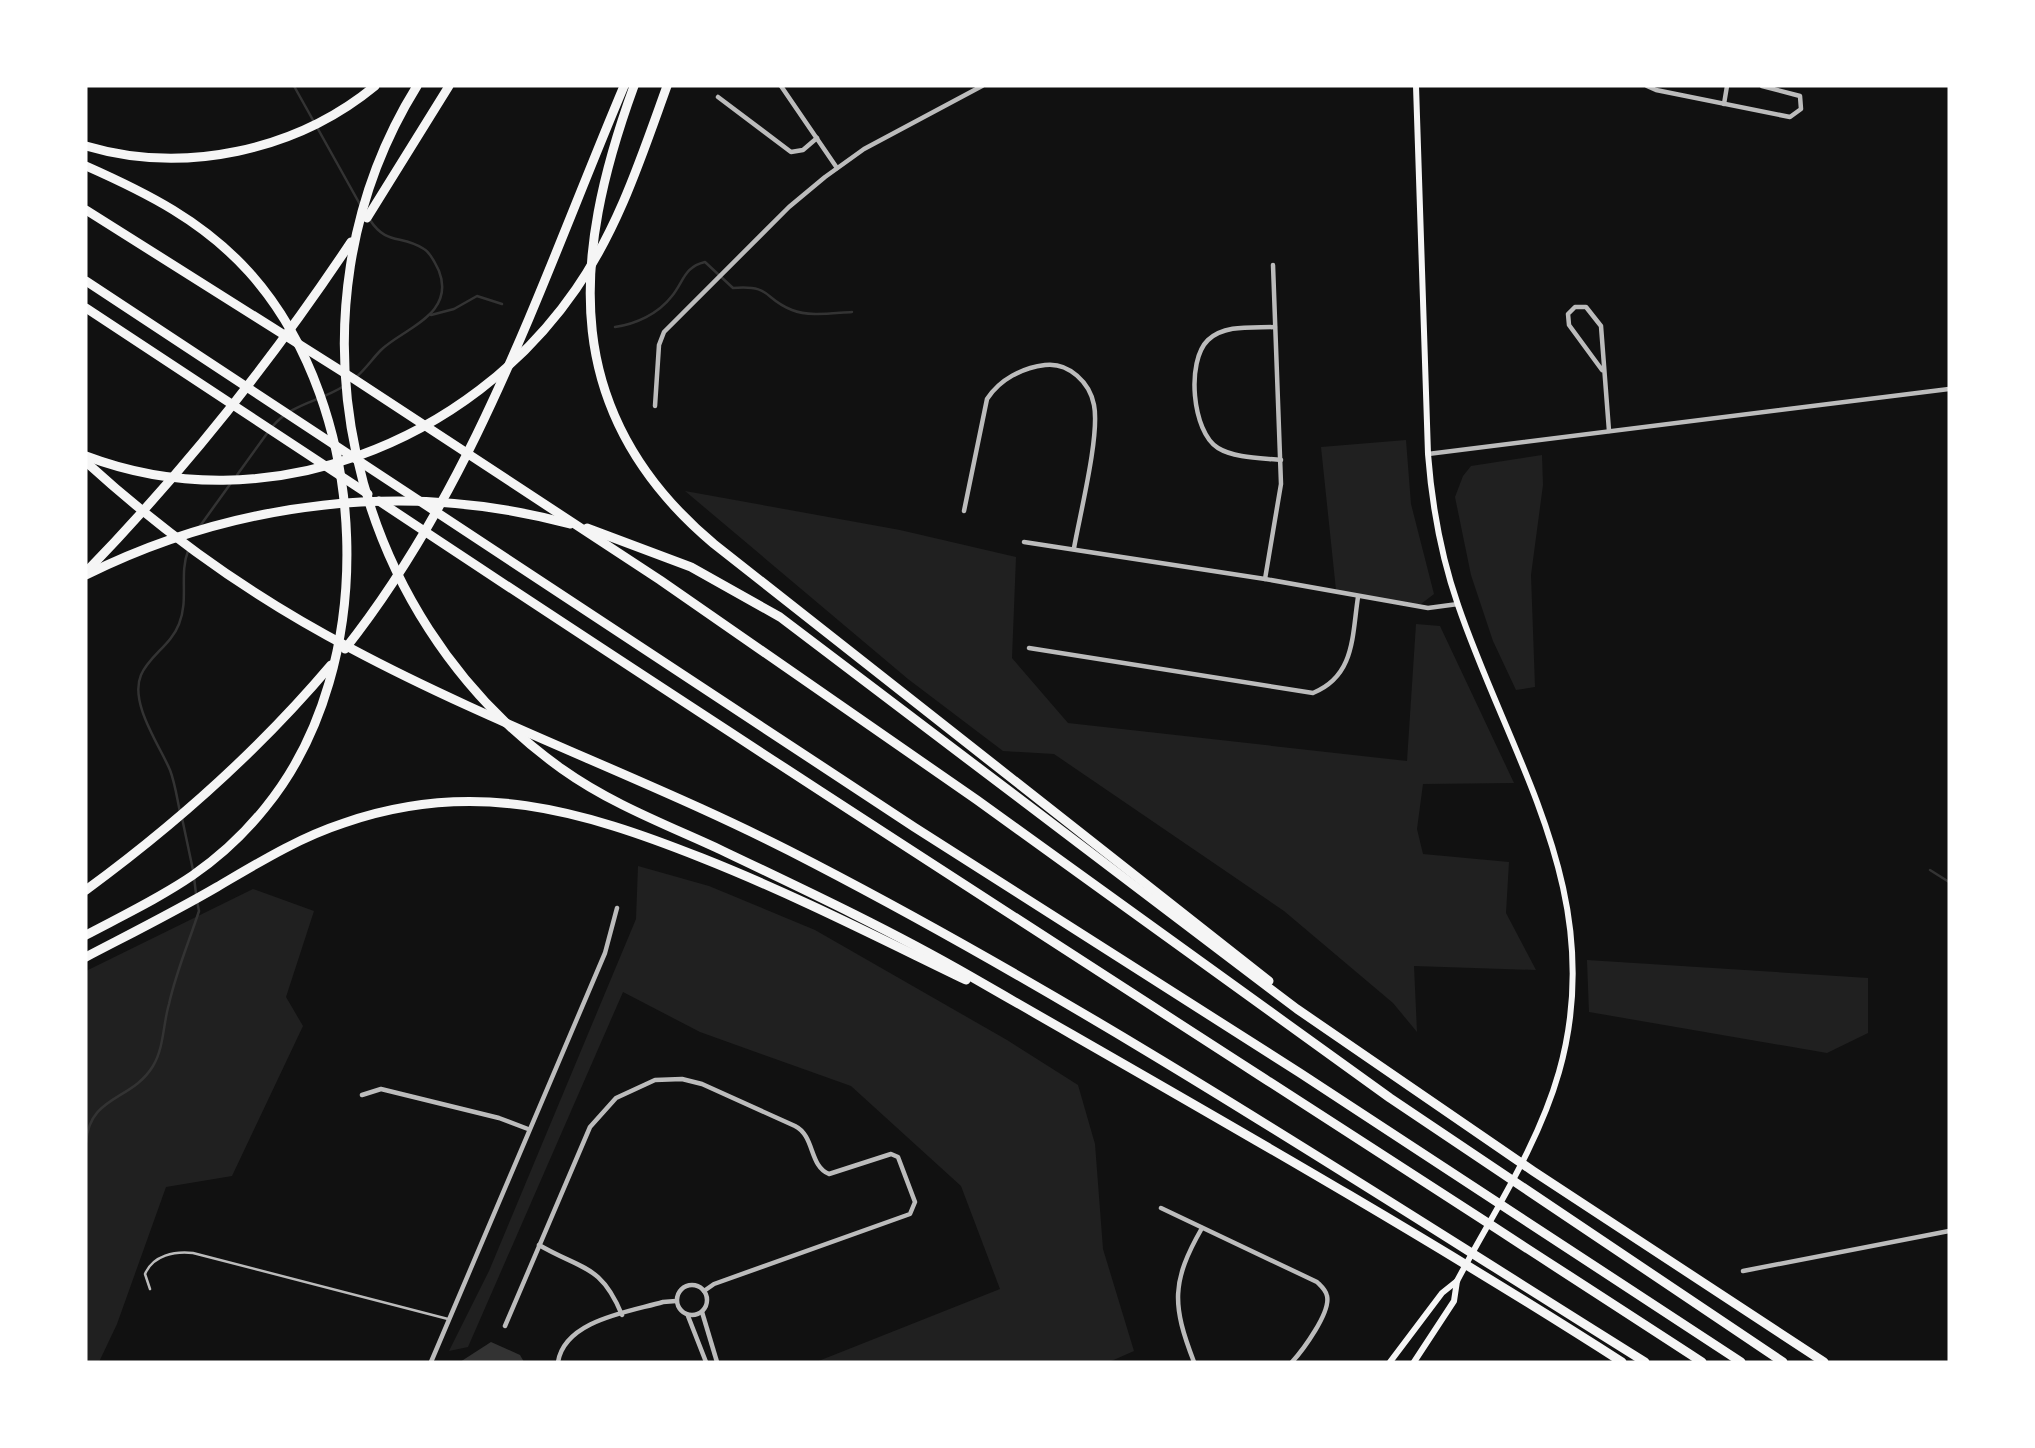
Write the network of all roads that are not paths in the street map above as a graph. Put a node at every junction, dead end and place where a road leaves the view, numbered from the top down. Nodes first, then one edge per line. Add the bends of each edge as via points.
1 (375, 86) edge
2 (417, 86) edge
3 (449, 86) edge
4 (624, 86) edge
5 (634, 86) edge
6 (667, 86) edge
7 (781, 86) edge
8 (982, 86) edge
9 (1416, 86) edge
10 (1647, 86) edge
11 (1727, 86) edge
12 (1762, 86) edge
13 (718, 97) dead end
14 (1724, 104) junction
15 (817, 138) junction
16 (86, 146) edge
17 (86, 166) edge
18 (837, 168) junction
19 (86, 210) edge
20 (367, 218) dead end
21 (360, 229) dead end
22 (1273, 265) dead end
23 (86, 281) edge
24 (86, 308) edge
25 (1275, 327) junction
26 (1602, 370) junction
27 (1949, 389) edge
28 (655, 406) dead end
29 (1609, 431) junction
30 (1428, 454) junction
31 (86, 456) edge
32 (1281, 460) junction
33 (86, 462) edge
34 (964, 511) dead end
35 (1024, 542) dead end
36 (1074, 548) junction
37 (86, 574) edge
38 (1265, 579) junction
39 (1358, 597) junction
40 (1458, 604) junction
41 (1029, 648) dead end
42 (86, 890) edge
43 (617, 908) dead end
44 (86, 935) edge
45 (86, 957) edge
46 (1012, 1002) junction
47 (1330, 1031) junction
48 (362, 1095) dead end
49 (528, 1129) junction
50 (1161, 1208) dead end
51 (1202, 1228) junction
52 (1949, 1231) edge
53 (539, 1245) junction
54 (1743, 1271) dead end
55 (1457, 1281) junction
56 (150, 1289) dead end
57 (704, 1291) junction
58 (676, 1301) junction
59 (702, 1312) junction
60 (622, 1315) junction
61 (687, 1315) junction
62 (447, 1319) junction
63 (505, 1326) dead end
64 (431, 1362) edge
65 (558, 1362) edge
66 (706, 1362) edge
67 (717, 1362) edge
68 (1194, 1362) edge
69 (1292, 1362) edge
70 (1390, 1362) edge
71 (1414, 1362) edge
72 (1622, 1362) edge
73 (1645, 1362) edge
74 (1702, 1362) edge
75 (1741, 1362) edge
76 (1783, 1362) edge
77 (1824, 1362) edge

1 - 16 highway via 290,136 235,151 141,156
2 - 46 highway via 391,131 359,217 347,281 343,352 346,396 367,496 391,559 443,648 492,709 563,770 611,800 859,917
3 - 20 highway
4 - 42 highway via 486,418 446,498 396,581 334,662 264,738 176,820
5 - 47 highway via 597,210 588,290 595,350 612,408 654,484 714,544
6 - 31 highway via 613,226 576,290 511,364 434,422 354,458 265,478 176,478
7 - 15 street
8 - 18 street
9 - 30 main road
10 - 14 street
11 - 14 street
12 - 14 street via 1794,92 1800,96 1801,109 1790,117
13 - 15 street via 791,152 803,150
15 - 18 street
17 - 44 highway via 151,196 197,224 237,259 271,299 312,375 331,434 346,540 346,587 323,704 301,755 277,794 237,840 194,877
18 - 28 street via 789,207 664,332
19 - 76 highway via 488,466 857,716 1457,1145
21 - 37 highway via 264,364
22 - 25 street
23 - 75 highway via 883,807
24 - 74 highway via 881,832
25 - 32 street
25 - 32 street via 1229,330 1209,339 1195,366 1196,398 1199,424 1211,444 1233,453
26 - 26 street via 1601,326 1586,307 1575,307 1568,314 1569,325
26 - 29 street
27 - 29 street
29 - 30 street
30 - 40 main road via 1439,535
32 - 38 street
33 - 73 highway via 183,542 250,589 378,663 773,842 965,946 1238,1108
34 - 36 street via 987,399 1004,379 1048,364 1064,367 1085,383 1095,408
35 - 36 street
36 - 38 street
37 - 47 highway via 165,540 267,512 354,502 458,504 559,521 642,546 738,591 802,633
38 - 39 street
39 - 40 street via 1428,608
39 - 41 street via 1346,667 1333,683 1313,693
40 - 55 main road via 1556,850 1570,918 1573,978 1568,1034 1556,1083 1530,1145
43 - 49 street via 606,953
45 - 46 highway via 306,837 380,811 465,800 555,808 612,825 840,918
46 - 72 highway via 1363,1203
47 - 77 highway
48 - 49 street via 381,1089
49 - 62 street
50 - 51 street
51 - 68 street via 1177,1285 1179,1319
51 - 69 street via 1317,1282 1325,1290 1327,1303 1322,1315
52 - 54 street
53 - 57 street via 590,1127 616,1098 655,1080 702,1084 802,1129 819,1166 829,1174 891,1154 898,1157 915,1202 911,1214
53 - 60 street via 593,1270 613,1292
53 - 63 street
55 - 70 main road via 1442,1293
55 - 71 main road via 1454,1301
56 - 62 lane via 145,1274 150,1265 172,1253 193,1253
57 - 58 street via 687,1286
57 - 59 street via 707,1300
58 - 60 street
58 - 61 street
59 - 61 street
59 - 67 street
60 - 65 street via 572,1336
61 - 66 street
62 - 64 street

